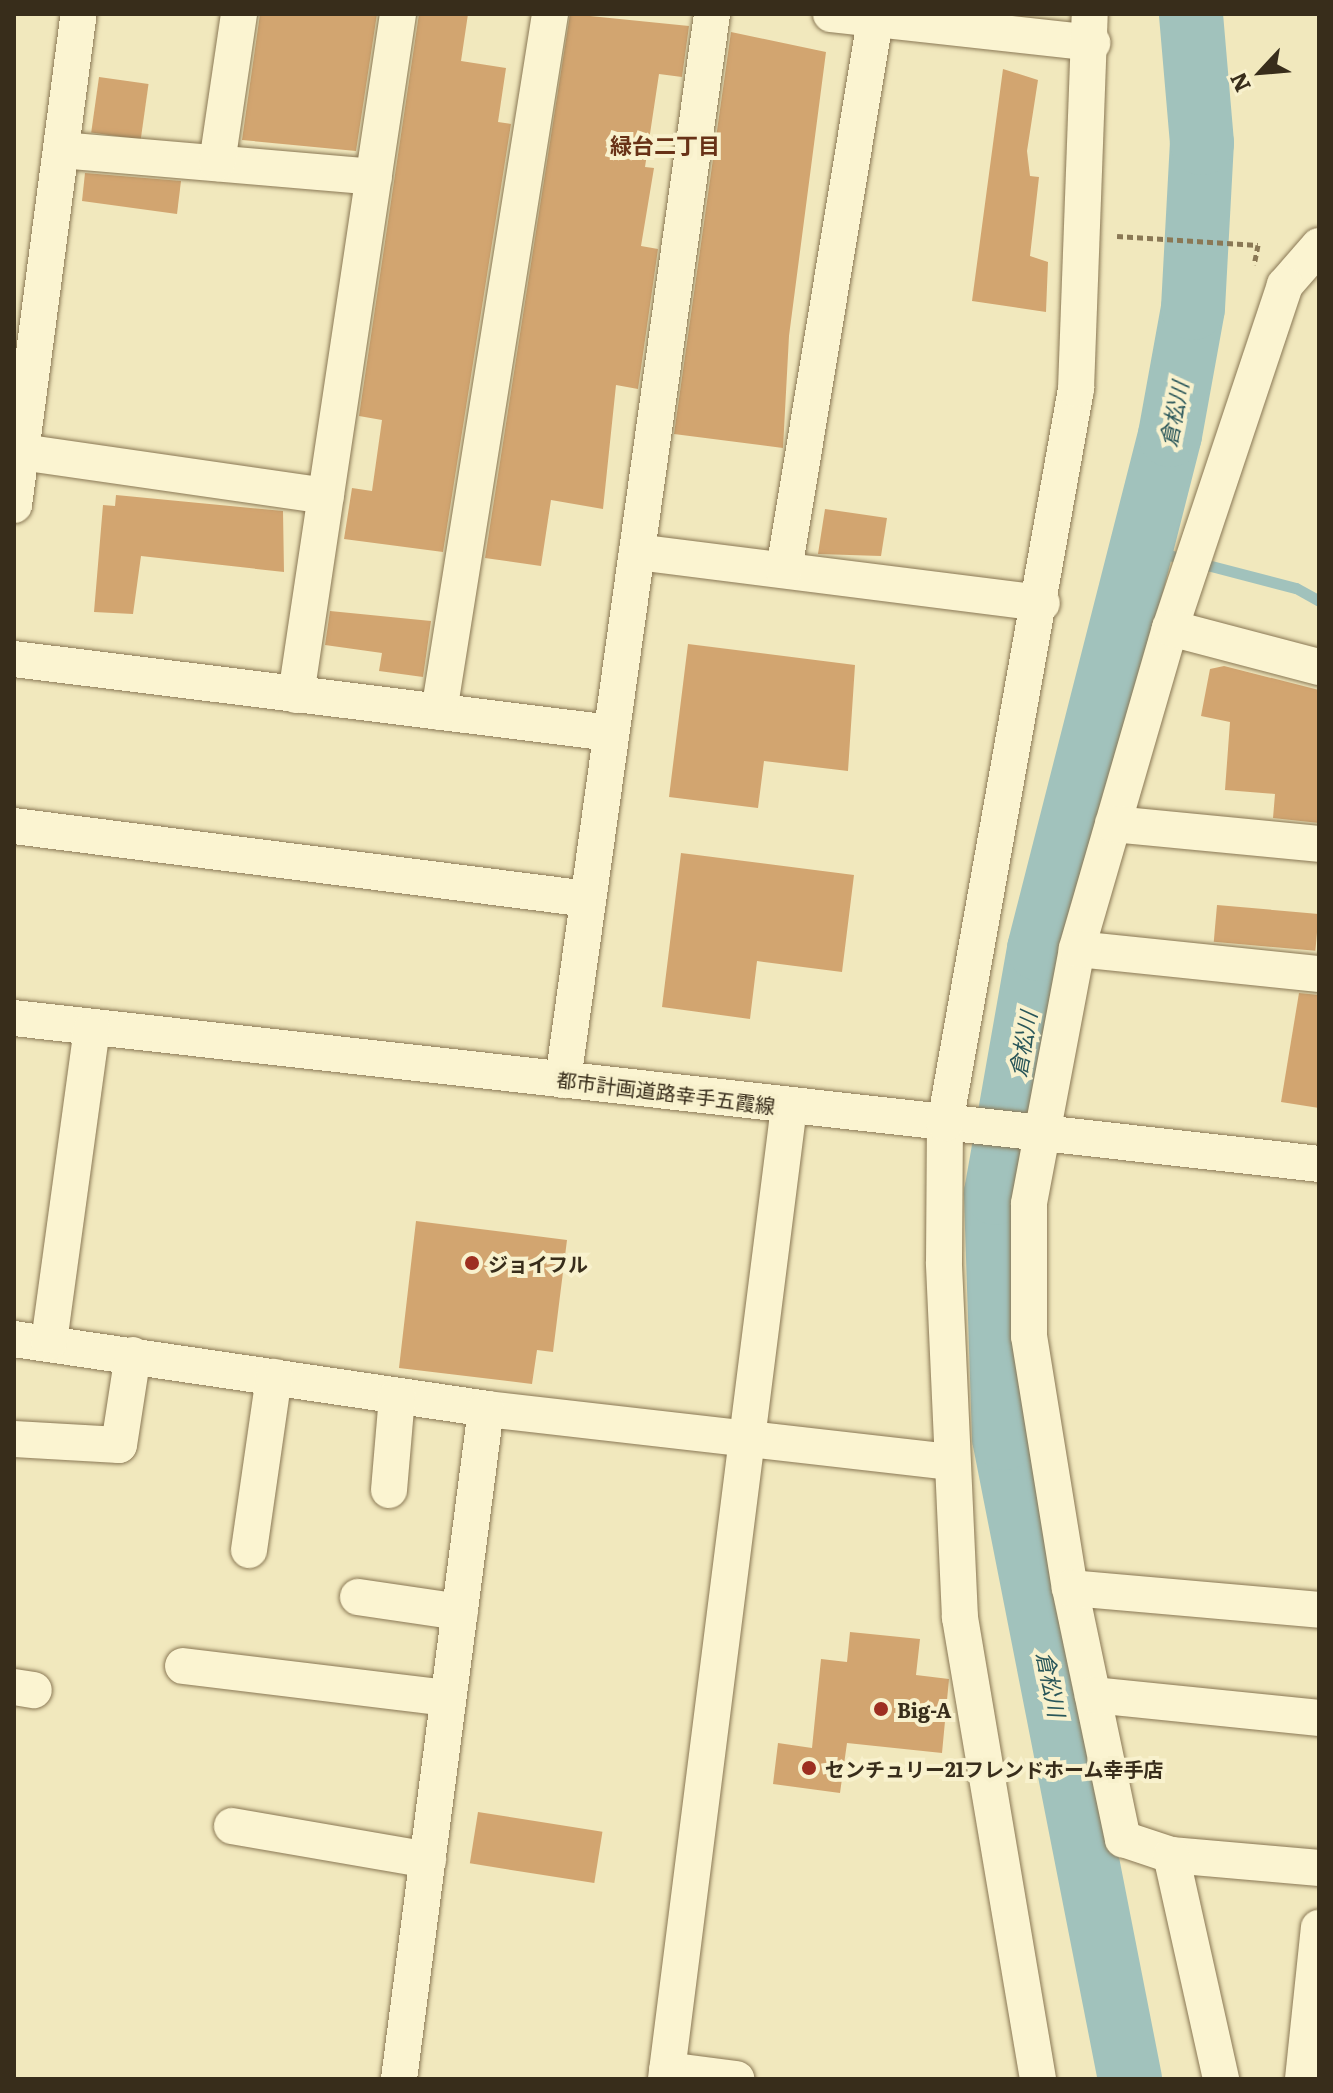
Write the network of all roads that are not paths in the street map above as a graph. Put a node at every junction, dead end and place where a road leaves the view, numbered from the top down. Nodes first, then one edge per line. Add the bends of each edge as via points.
1 (79, 14) edge
2 (239, 14) edge
3 (398, 14) edge
4 (550, 14) edge
5 (712, 14) edge
6 (831, 14) edge
7 (876, 16) edge
8 (1091, 29) edge
9 (61, 150) junction
10 (217, 163) junction
11 (374, 177) junction
12 (1319, 246) edge
13 (18, 462) edge
14 (326, 496) junction
15 (14, 505) edge
16 (637, 552) junction
17 (784, 570) junction
18 (1042, 603) junction
19 (1170, 628) junction
20 (14, 659) edge
21 (1319, 667) edge
22 (296, 695) junction
23 (439, 712) junction
24 (611, 733) junction
25 (1113, 824) junction
26 (14, 826) edge
27 (1319, 844) edge
28 (588, 899) junction
29 (1077, 949) junction
30 (1319, 974) edge
31 (14, 1018) edge
32 (92, 1029) junction
33 (563, 1080) junction
34 (789, 1107) junction
35 (955, 1124) junction
36 (1034, 1132) junction
37 (1319, 1164) edge
38 (32, 1340) edge
39 (133, 1355) junction
40 (274, 1377) junction
41 (397, 1396) junction
42 (486, 1409) junction
43 (14, 1439) edge
44 (747, 1441) junction
45 (951, 1462) junction
46 (389, 1490) dead end
47 (249, 1550) dead end
48 (1070, 1588) junction
49 (358, 1597) dead end
50 (1319, 1610) edge
51 (460, 1612) junction
52 (183, 1666) dead end
53 (1093, 1695) junction
54 (448, 1698) junction
55 (1319, 1718) edge
56 (232, 1826) dead end
57 (1171, 1855) junction
58 (428, 1860) junction
59 (1319, 1868) edge
60 (1319, 1928) edge
61 (666, 2074) edge
62 (399, 2079) edge
63 (736, 2079) edge
64 (1038, 2079) edge
65 (1221, 2079) edge
66 (1303, 2079) edge

1 - 9 street
2 - 10 street
3 - 11 street
4 - 23 street
5 - 16 street
6 - 7 street
7 - 8 street
7 - 17 street
8 - 18 street via 1076,389
9 - 10 street
9 - 13 street
10 - 11 street
11 - 14 street
12 - 19 street via 1285,285
13 - 14 street
13 - 15 street
14 - 22 street
16 - 17 street
16 - 24 street
17 - 18 street
18 - 35 street
19 - 21 street
19 - 25 street
20 - 22 street
22 - 23 street
23 - 24 street
24 - 28 street
25 - 27 street
25 - 29 street
26 - 28 street
28 - 33 street
29 - 30 street
29 - 36 street
31 - 32 street, 都市計画道路幸手五霞線
32 - 33 street, 都市計画道路幸手五霞線
32 - 38 street
33 - 34 street, 都市計画道路幸手五霞線
34 - 35 street, 都市計画道路幸手五霞線
34 - 44 street
35 - 36 street, 都市計画道路幸手五霞線
35 - 45 street
36 - 37 street, 都市計画道路幸手五霞線
36 - 48 street via 1029,1336
38 - 39 street
39 - 40 street
39 - 43 street via 119,1445
40 - 41 street
40 - 47 street
41 - 42 street
41 - 46 street
42 - 44 street
42 - 51 street
44 - 45 street
44 - 61 street
45 - 64 street via 960,1618
48 - 50 street
48 - 53 street
49 - 51 street
51 - 54 street
52 - 54 street
53 - 55 street
53 - 57 street via 1123,1839
54 - 58 street
56 - 58 street
57 - 59 street
57 - 65 street
58 - 62 street
60 - 66 street
61 - 63 street

